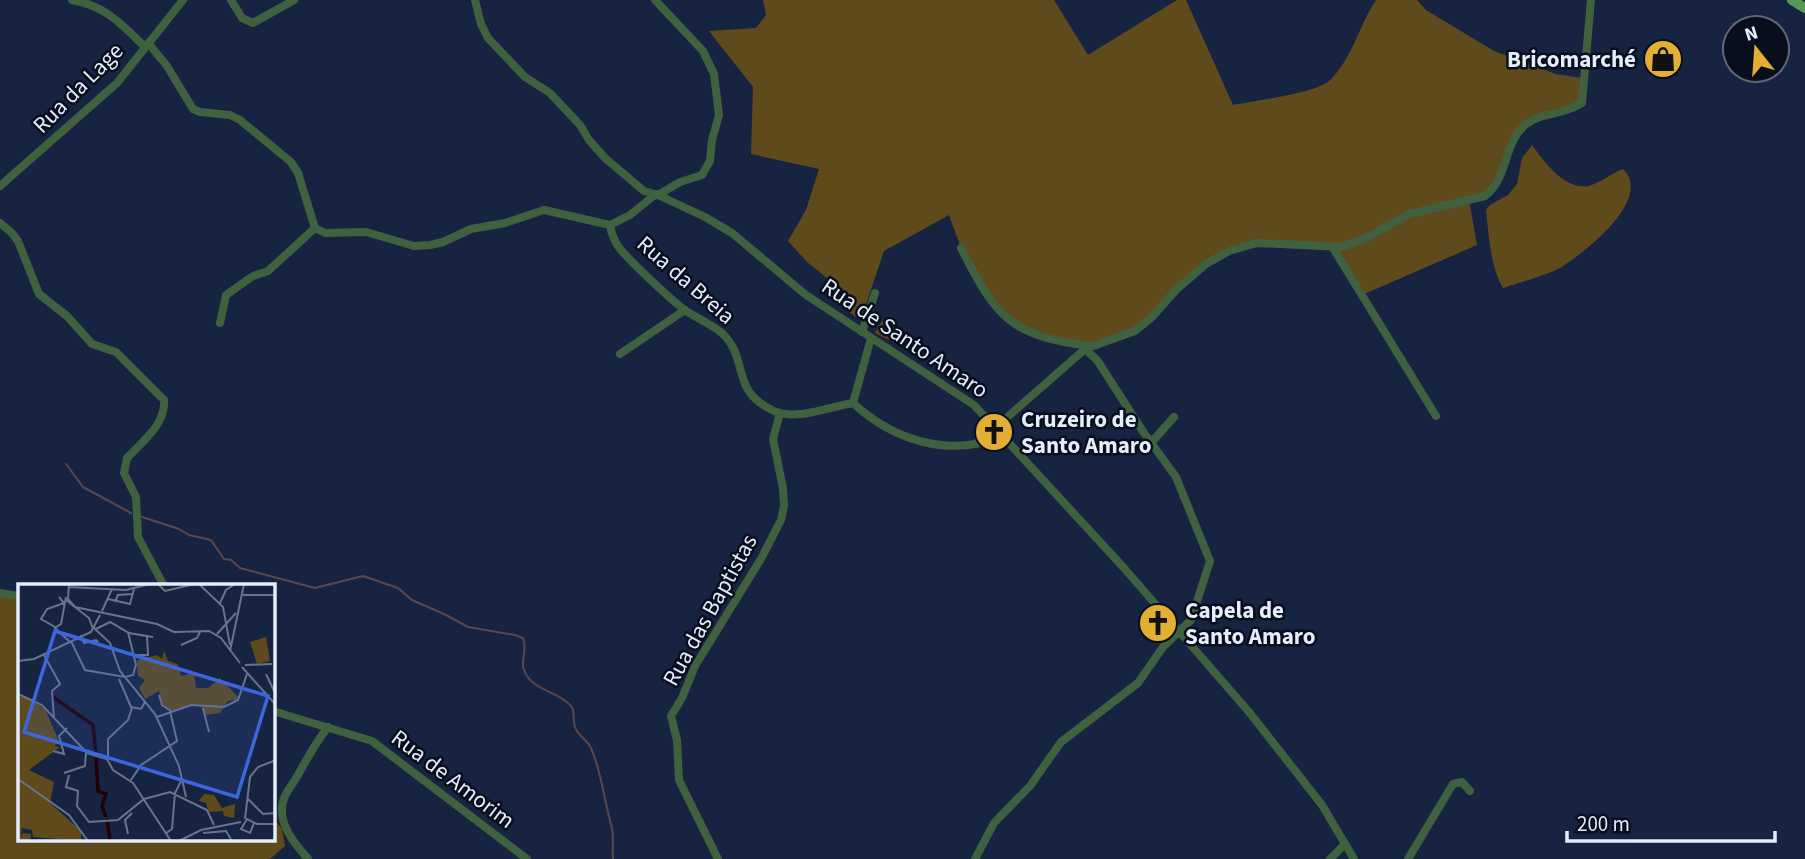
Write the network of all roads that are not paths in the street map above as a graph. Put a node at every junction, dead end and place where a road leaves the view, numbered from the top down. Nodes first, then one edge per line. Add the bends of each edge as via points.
1 (72, 0) edge
2 (183, 0) edge
3 (231, 0) edge
4 (294, 0) edge
5 (475, 0) edge
6 (1591, 0) edge
7 (1792, 0) edge
8 (658, 1) edge
9 (1805, 8) edge
10 (147, 45) junction
11 (0, 186) edge
12 (657, 195) junction
13 (0, 223) edge
14 (610, 225) junction
15 (315, 228) junction
16 (961, 248) dead end
17 (1333, 248) junction
18 (875, 293) dead end
19 (685, 310) junction
20 (220, 323) dead end
21 (862, 332) junction
22 (871, 338) junction
23 (1087, 348) junction
24 (620, 354) dead end
25 (853, 403) junction
26 (780, 413) junction
27 (1436, 416) dead end
28 (1174, 417) dead end
29 (993, 424) junction
30 (1003, 436) junction
31 (1151, 443) junction
32 (971, 445) junction
33 (163, 584) edge
34 (0, 593) edge
35 (18, 596) edge
36 (1180, 632) junction
37 (275, 712) edge
38 (328, 727) junction
39 (1470, 791) dead end
40 (1345, 844) junction
41 (308, 859) edge
42 (527, 859) edge
43 (718, 859) edge
44 (975, 859) edge
45 (1330, 859) edge
46 (1354, 859) edge
47 (1408, 859) edge

1 - 10 street via 105,10
2 - 10 street, Rua da Lage
3 - 4 street via 242,18 253,23
5 - 12 street, Rua de Santo Amaro via 488,38 524,77 550,93 605,158 644,191
6 - 17 street via 1582,103 1573,110 1526,123 1514,136 1495,188 1485,196 1409,214 1364,239
7 - 9 main road
8 - 12 street via 710,63 719,116 710,161 702,175
10 - 11 street, Rua da Lage via 101,99
10 - 15 street via 167,65 193,109 240,120 291,162
12 - 14 street
12 - 21 street, Rua de Santo Amaro via 732,233 806,295
13 - 33 street via 18,241 39,294 92,344 116,352 164,400 160,422 124,465 136,496 138,537
14 - 15 street via 544,210 471,229 443,242 414,246 366,232 325,233
14 - 19 street, Rua da Breia via 619,248
15 - 20 street via 268,271 226,295
16 - 23 street via 990,302 1008,320 1052,341
17 - 23 street via 1257,243 1229,251 1206,264 1135,331
17 - 27 street
18 - 21 street
19 - 24 street
19 - 26 street, Rua da Breia via 722,334 733,347 743,383 752,396
21 - 22 street, Rua de Santo Amaro
22 - 25 street
22 - 29 street, Rua de Santo Amaro via 942,382
23 - 29 street
23 - 31 street
25 - 26 street via 797,415
25 - 32 street via 915,442
26 - 43 street, Rua das Baptistas via 774,439 783,488 781,520 695,666 671,716 679,780
28 - 31 street
29 - 30 street, Rua de Santo Amaro
29 - 32 street via 985,437
30 - 32 street
30 - 36 street, Rua de Santo Amaro
31 - 36 street via 1176,477 1210,561 1191,620
34 - 35 street
36 - 40 street, Rua de Santo Amaro via 1285,757
36 - 44 street via 1163,647 1138,683 1061,742 1030,786 994,823
37 - 38 street, Rua de Amorim
38 - 41 street via 284,797 282,810 294,843
38 - 42 street, Rua de Amorim via 372,741
39 - 47 street via 1462,782 1452,784
40 - 45 street
40 - 46 street, Rua de Santo Amaro

